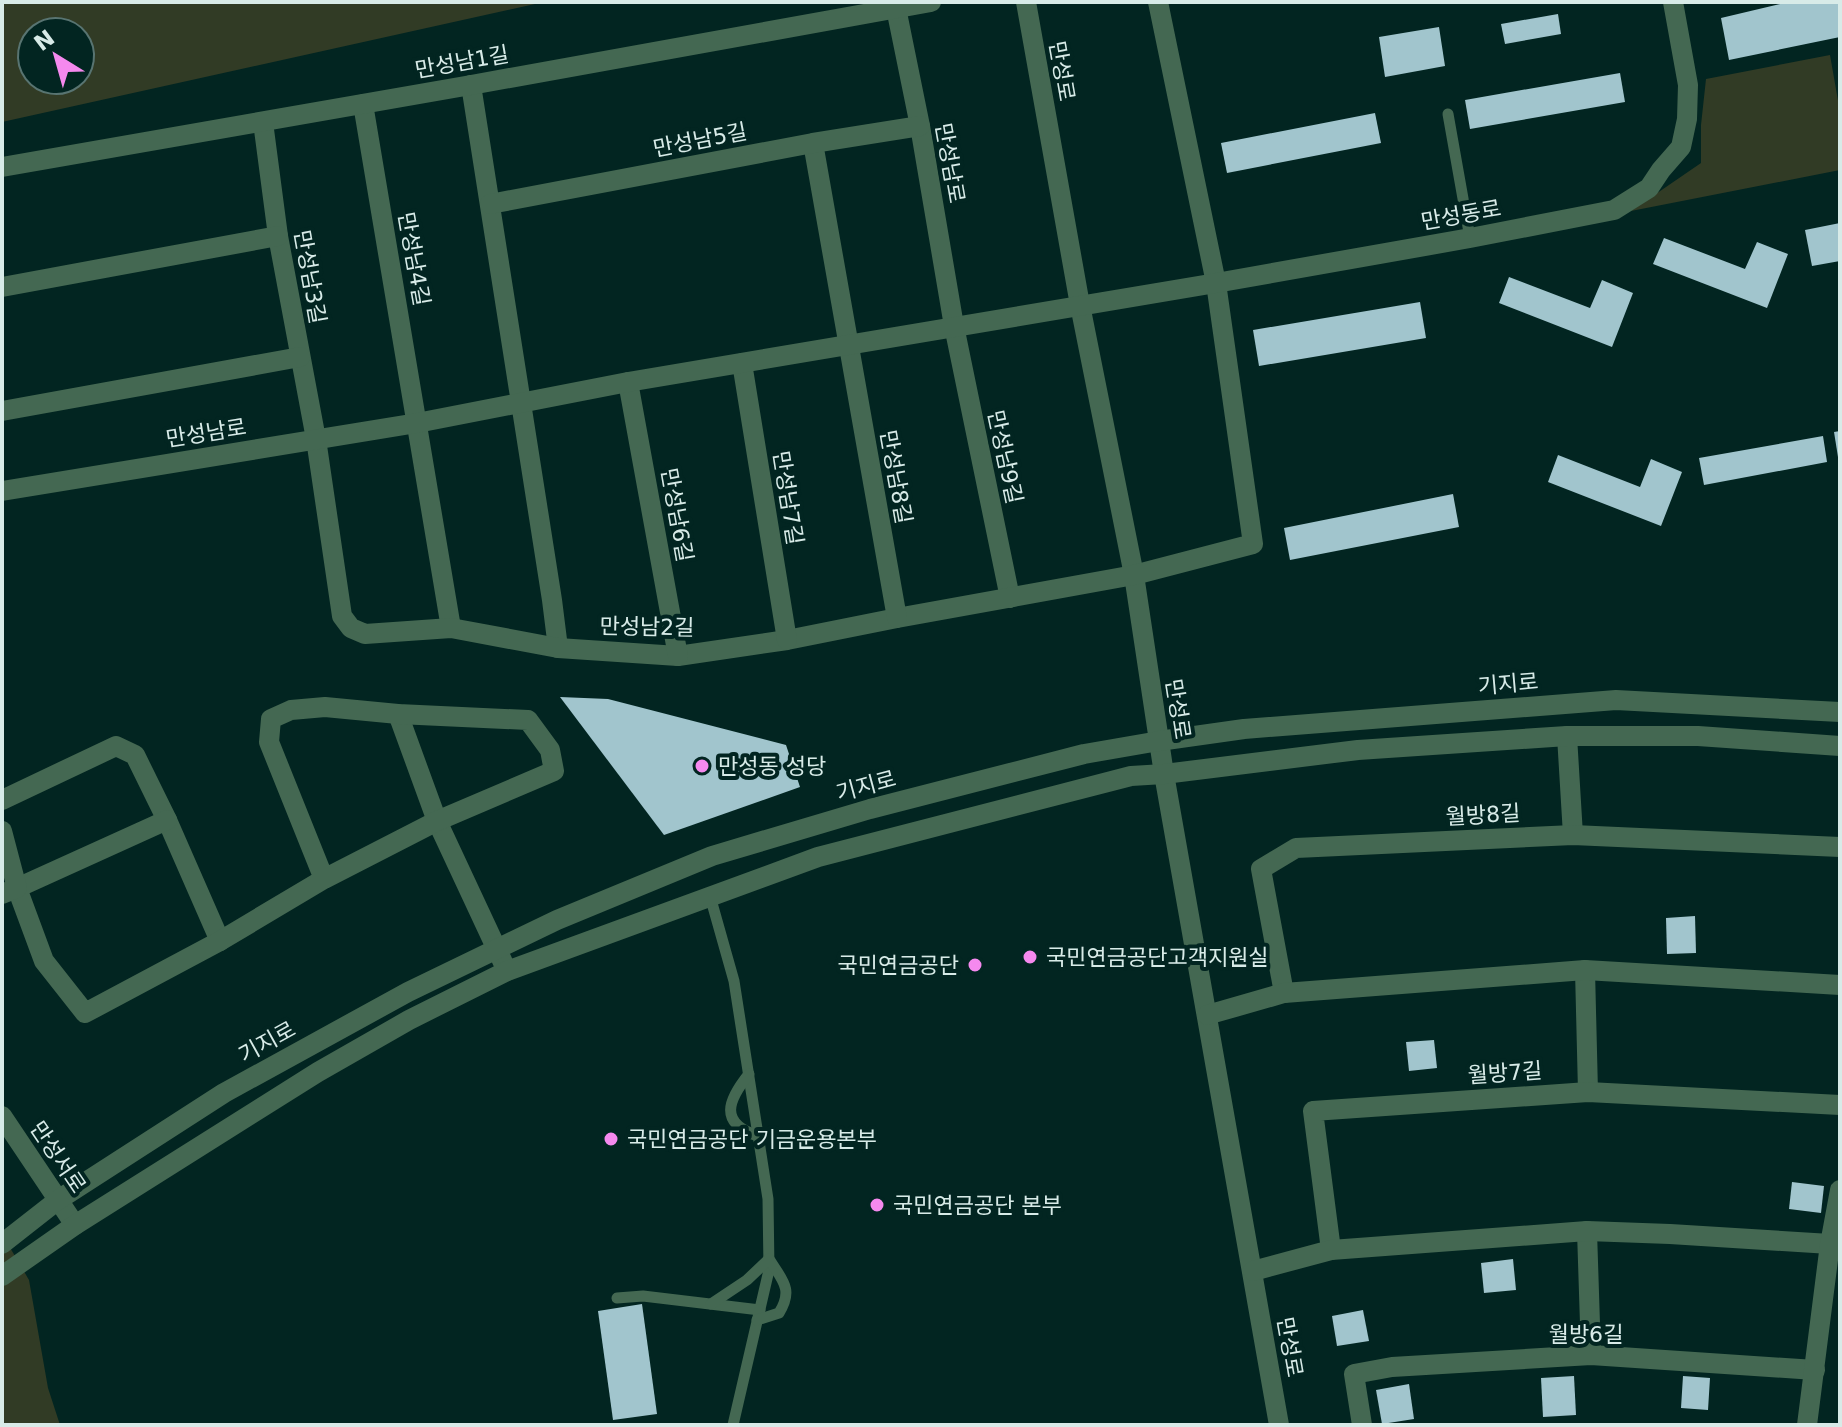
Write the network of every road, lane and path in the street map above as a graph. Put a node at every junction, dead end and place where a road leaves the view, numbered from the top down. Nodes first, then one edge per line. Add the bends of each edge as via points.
1 (931, 2) edge
2 (1026, 2) edge
3 (1158, 2) edge
4 (1673, 2) edge
5 (896, 8) junction
6 (471, 85) junction
7 (363, 104) junction
8 (1448, 114) dead end
9 (263, 122) junction
10 (920, 126) junction
11 (813, 143) junction
12 (2, 167) edge
13 (490, 204) junction
14 (278, 236) junction
15 (1470, 238) junction
16 (1216, 283) junction
17 (2, 287) edge
18 (1080, 305) junction
19 (954, 326) junction
20 (848, 345) junction
21 (300, 357) junction
22 (742, 363) junction
23 (628, 382) junction
24 (521, 401) junction
25 (2, 411) edge
26 (417, 423) junction
27 (316, 439) junction
28 (2, 491) edge
29 (1134, 575) junction
30 (1010, 598) junction
31 (897, 618) junction
32 (451, 628) junction
33 (787, 640) junction
34 (558, 648) junction
35 (678, 656) junction
36 (1840, 712) edge
37 (398, 714) junction
38 (1567, 736) junction
39 (1159, 741) junction
40 (1840, 746) edge
41 (1164, 774) junction
42 (2, 800) edge
43 (167, 820) junction
44 (437, 821) junction
45 (2, 831) edge
46 (1573, 835) junction
47 (1840, 847) edge
48 (324, 879) junction
49 (10, 891) edge
50 (710, 896) junction
51 (220, 941) junction
52 (497, 949) junction
53 (1585, 970) junction
54 (507, 971) junction
55 (1840, 985) edge
56 (1284, 993) junction
57 (1207, 1015) junction
58 (749, 1074) junction
59 (1588, 1092) junction
60 (1840, 1105) edge
61 (2, 1116) edge
62 (758, 1136) junction
63 (1840, 1190) edge
64 (58, 1200) junction
65 (75, 1225) junction
66 (1587, 1231) junction
67 (2, 1244) edge
68 (1830, 1244) junction
69 (1331, 1250) junction
70 (769, 1259) junction
71 (1253, 1271) junction
72 (5, 1274) edge
73 (617, 1298) dead end
74 (711, 1304) junction
75 (759, 1315) junction
76 (1591, 1355) junction
77 (1815, 1370) junction
78 (733, 1425) edge
79 (1279, 1425) edge
80 (1362, 1425) edge
81 (1807, 1425) edge

1 - 5 street, 만성남1길
2 - 18 street, 만성로
3 - 16 street
4 - 15 street, 만성동로 via 1688,85 1687,119 1681,147 1649,188 1614,210
5 - 6 street, 만성남1길
5 - 10 street, 만성남로
6 - 7 street, 만성남1길
6 - 13 street
7 - 9 street, 만성남1길
7 - 26 street, 만성남4길
8 - 15 lane
9 - 12 street, 만성남1길
9 - 14 street, 만성남3길
10 - 11 street, 만성남5길
10 - 19 street, 만성남로
11 - 13 street, 만성남5길
11 - 20 street
13 - 24 street
14 - 17 street
14 - 21 street, 만성남3길
15 - 16 street, 만성동로
16 - 18 street, 만성동로
16 - 29 street, 만성남2길 via 1253,544
18 - 19 street, 만성남로
18 - 29 street, 만성로
19 - 20 street, 만성남로
19 - 30 street, 만성남9길
20 - 22 street, 만성남로
20 - 31 street, 만성남8길
21 - 25 street
21 - 27 street, 만성남3길
22 - 23 street, 만성남로
22 - 33 street, 만성남7길
23 - 24 street, 만성남로
23 - 35 street, 만성남6길
24 - 26 street, 만성남로
24 - 34 street
26 - 27 street, 만성남로
26 - 32 street
27 - 28 street, 만성남로
27 - 32 street, 만성남2길 via 342,616 365,634
29 - 30 street, 만성남2길
29 - 39 street, 만성로
30 - 31 street, 만성남2길
31 - 33 street, 만성남2길
32 - 34 street, 만성남2길
33 - 35 street, 만성남2길
34 - 35 street, 만성남2길
36 - 39 street, 기지로 via 1616,700 1244,729
37 - 44 street
37 - 44 street via 528,720 550,750 554,771
37 - 48 street via 325,707 291,710 271,719 269,742
38 - 40 street via 1698,736
38 - 41 street via 1358,750
38 - 46 street
39 - 41 street, 만성로
39 - 52 street, 기지로 via 992,777 712,856
41 - 50 street via 1131,776 818,857
41 - 57 street, 만성로
42 - 43 street via 116,746 135,755
43 - 49 street
43 - 51 street
44 - 48 street
44 - 52 street
45 - 49 street
46 - 47 street, 월방8길
46 - 56 street, 월방8길 via 1296,848 1261,869
48 - 51 street
49 - 51 street via 44,961 85,1013
50 - 54 street
50 - 58 lane via 734,981
52 - 54 street
52 - 64 street, 기지로 via 224,1093
53 - 55 street
53 - 56 street
53 - 59 street
54 - 65 street via 318,1072
56 - 57 street
57 - 71 street, 만성로
58 - 62 lane
58 - 62 lane via 730,1105 743,1131
59 - 60 street, 월방7길
59 - 69 street, 월방7길 via 1313,1111
61 - 64 street, 만성서로
62 - 70 lane via 768,1199
63 - 68 street
64 - 65 street, 만성서로
64 - 67 street, 기지로
65 - 72 street
66 - 68 street
66 - 69 street
66 - 76 street
68 - 77 street
69 - 71 street
70 - 74 lane
70 - 75 lane
70 - 75 lane via 787,1287 786,1303 779,1313
71 - 79 street, 만성로
73 - 74 lane
74 - 75 lane
75 - 78 lane
76 - 77 street, 월방6길
76 - 80 street, 월방6길 via 1354,1374
77 - 81 street

